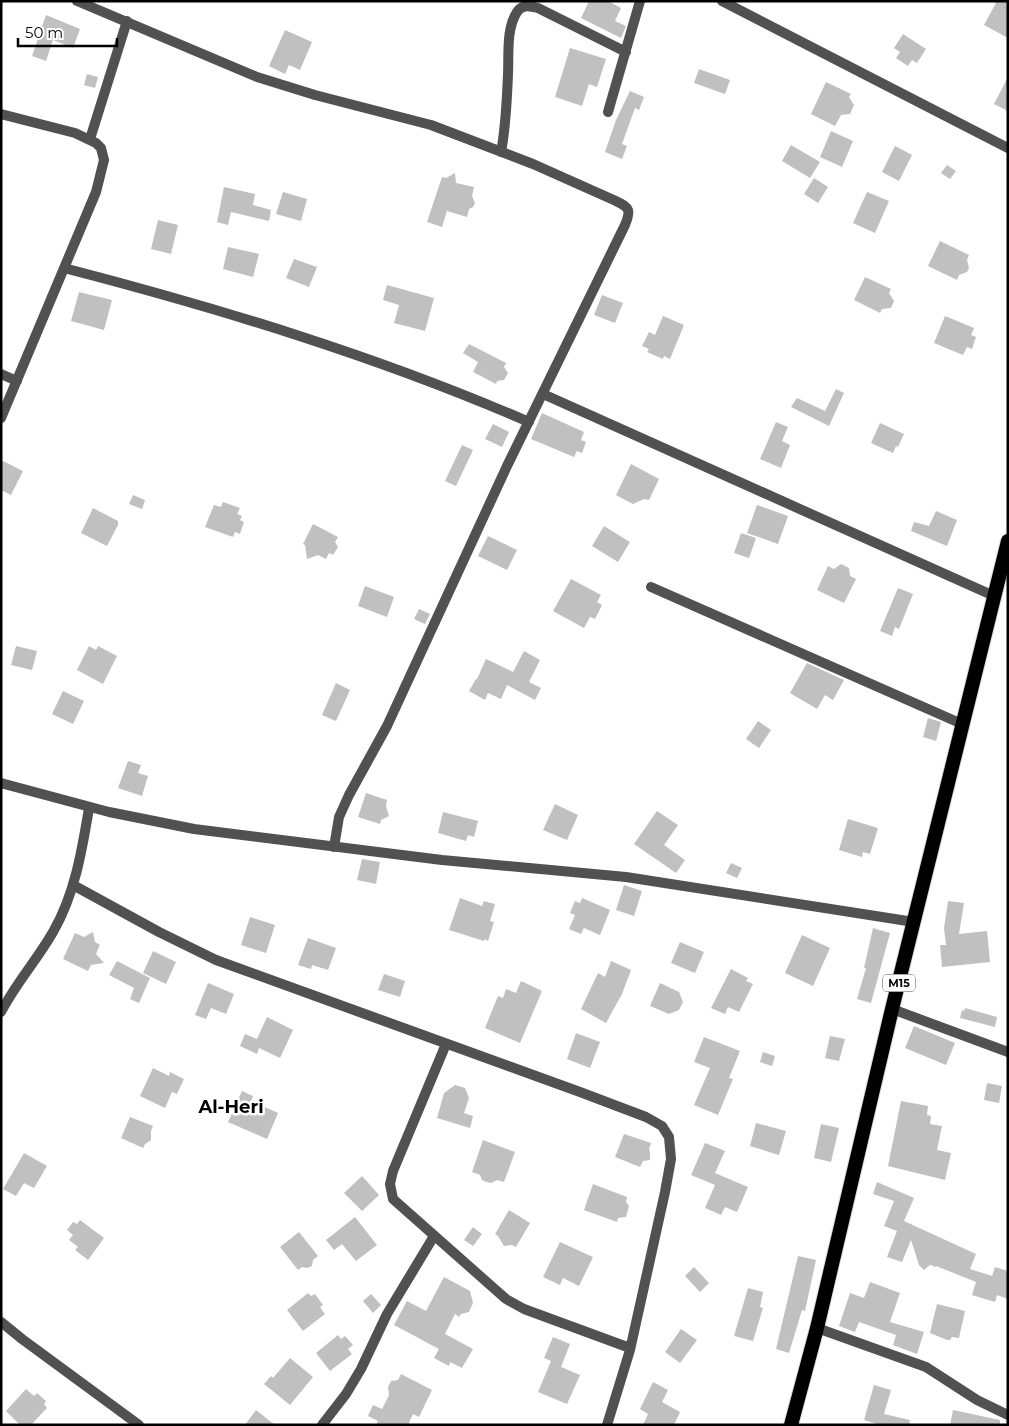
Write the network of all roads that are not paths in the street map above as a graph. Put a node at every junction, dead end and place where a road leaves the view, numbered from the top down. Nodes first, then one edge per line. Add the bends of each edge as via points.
1 (77, 1) edge
2 (640, 1) edge
3 (722, 1) edge
4 (126, 21) junction
5 (626, 52) junction
6 (608, 112) dead end
7 (1, 114) edge
8 (90, 139) junction
9 (1008, 148) edge
10 (501, 152) junction
11 (64, 268) junction
12 (1, 374) edge
13 (17, 381) junction
14 (543, 394) junction
15 (1, 418) edge
16 (529, 422) junction
17 (1008, 541) edge
18 (651, 587) dead end
19 (994, 596) junction
20 (962, 724) junction
21 (1, 783) edge
22 (89, 808) junction
23 (334, 847) junction
24 (73, 885) junction
25 (914, 922) junction
26 (6, 992) edge
27 (892, 1009) junction
28 (1, 1012) edge
29 (446, 1044) junction
30 (1008, 1052) edge
31 (434, 1236) junction
32 (1, 1322) edge
33 (817, 1328) junction
34 (630, 1348) junction
35 (1008, 1415) edge
36 (139, 1425) edge
37 (322, 1425) edge
38 (607, 1425) edge
39 (791, 1425) edge

1 - 4 street
2 - 5 street
3 - 9 street
4 - 8 street
4 - 10 street via 258,77 431,125
5 - 6 street
5 - 10 street via 538,8 523,7 518,11 510,33
7 - 8 street
8 - 11 street via 101,148 103,168
10 - 14 street via 616,201 629,211
11 - 13 street
11 - 16 street via 170,295 324,343
12 - 13 street
13 - 15 street
14 - 16 street
14 - 19 street
16 - 23 street via 387,726 349,795 339,817
17 - 19 highway, M15
18 - 20 street
19 - 20 highway, M15
20 - 25 highway, M15
21 - 22 street
22 - 23 street via 194,829
22 - 24 street
23 - 25 street via 626,877
24 - 26 street via 54,930 34,963
24 - 29 street via 216,960
25 - 27 highway, M15
26 - 28 street
27 - 30 street
27 - 33 highway, M15
29 - 31 street via 390,1184 393,1199
29 - 34 street via 646,1117 662,1126 669,1137 670,1159 665,1192
31 - 34 street via 506,1299 524,1309
31 - 37 street via 387,1314 346,1394
32 - 36 street
33 - 35 street via 926,1368
33 - 39 highway, M15
34 - 38 street

